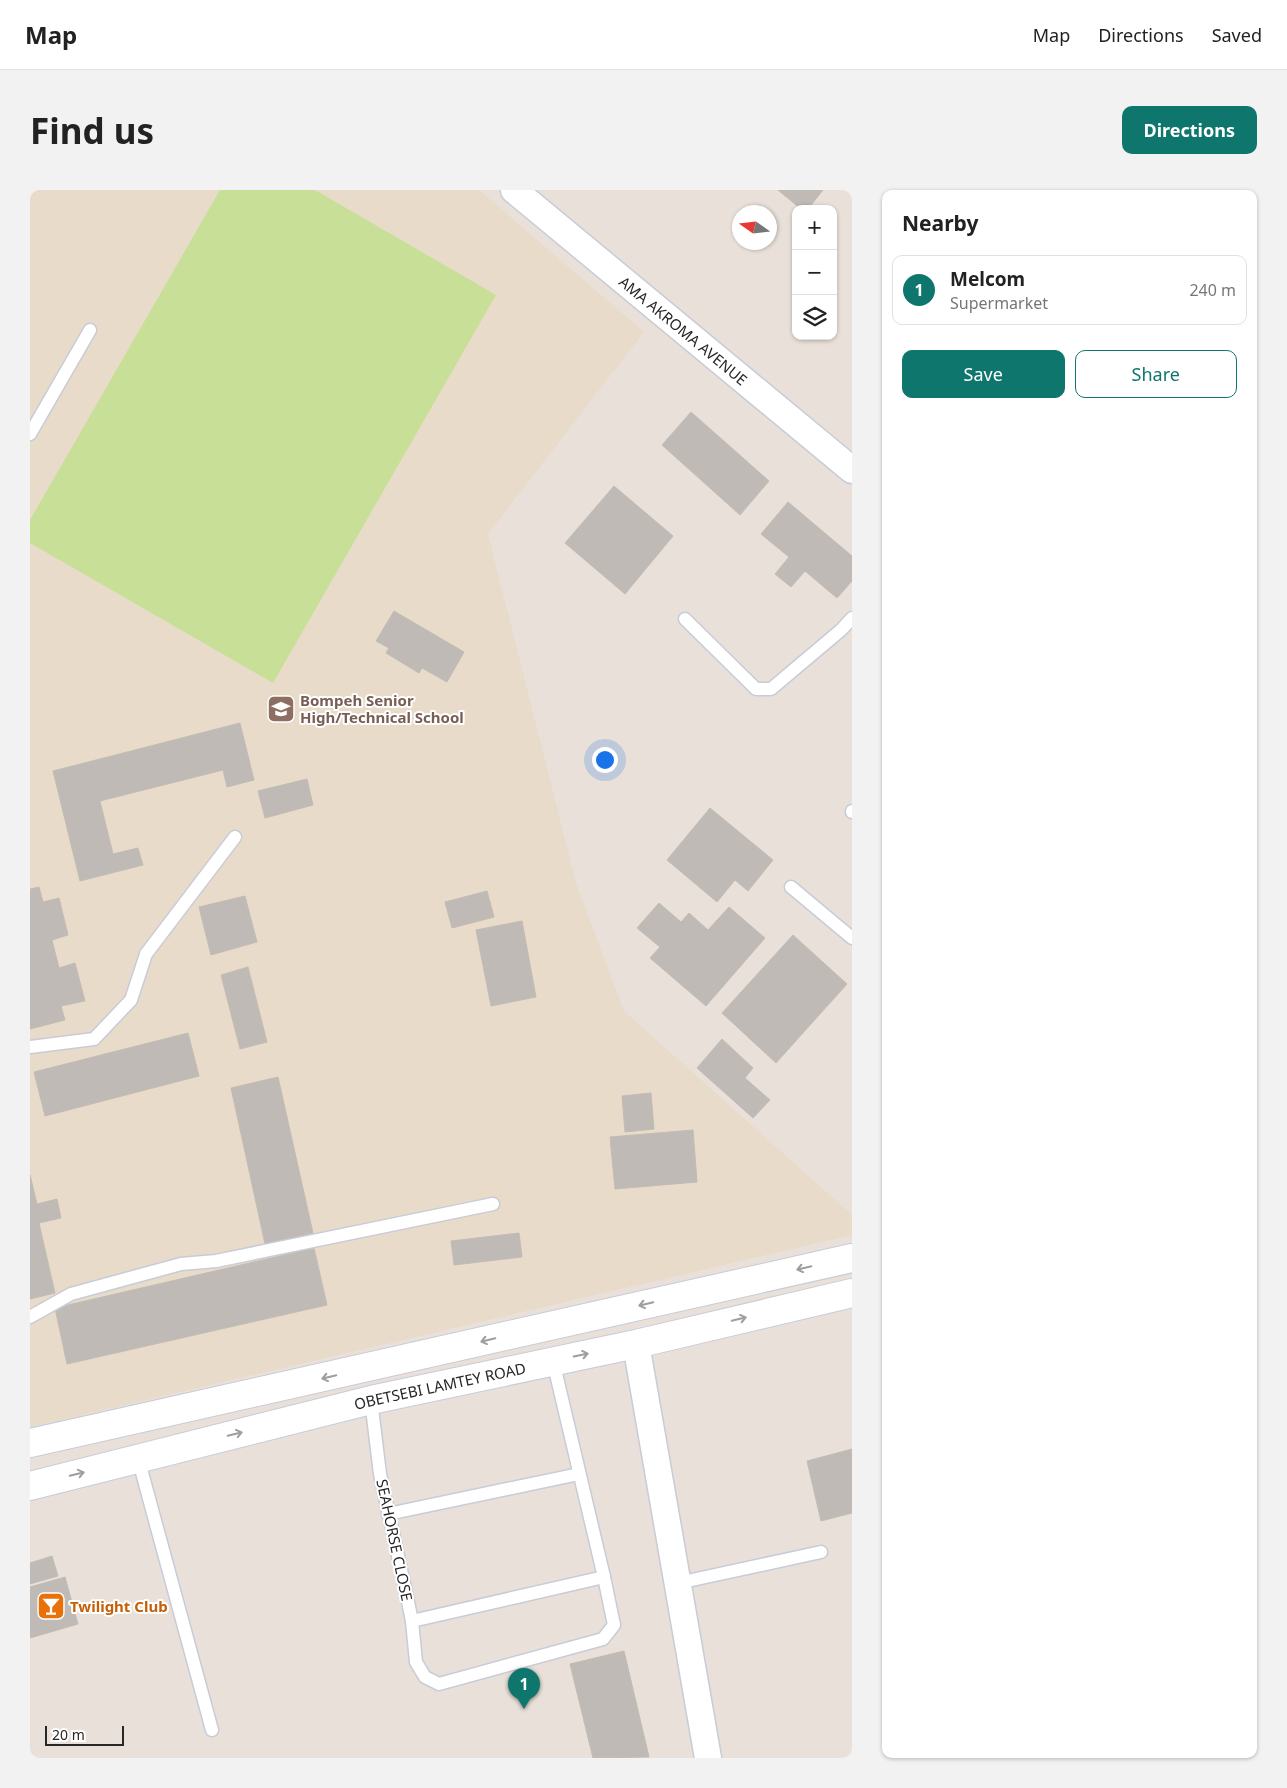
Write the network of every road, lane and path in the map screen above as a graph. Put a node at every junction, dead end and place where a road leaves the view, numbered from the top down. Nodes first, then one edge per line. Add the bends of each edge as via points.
1 (514, 190) edge
2 (90, 330) dead end
3 (30, 434) edge
4 (852, 470) edge
5 (852, 618) edge
6 (685, 620) dead end
7 (235, 838) dead end
8 (791, 887) dead end
9 (852, 938) edge
10 (30, 1047) edge
11 (492, 1204) dead end
12 (852, 1258) edge
13 (852, 1293) edge
14 (30, 1317) edge
15 (636, 1344) junction
16 (554, 1361) junction
17 (371, 1400) junction
18 (30, 1443) edge
19 (138, 1458) junction
20 (579, 1474) junction
21 (30, 1486) edge
22 (388, 1514) junction
23 (821, 1552) dead end
24 (604, 1577) junction
25 (678, 1583) junction
26 (412, 1621) junction
27 (212, 1730) dead end
28 (708, 1758) edge

1 - 4 street, AMA AKROMA AVENUE
2 - 3 lane
5 - 6 lane via 771,689 756,689
7 - 10 lane via 146,954 131,1000 94,1039
8 - 9 lane
11 - 14 lane via 216,1260 181,1264 71,1294
12 -> 18 main road
15 -> 13 main road, OBETSEBI LAMTEY ROAD
16 -> 15 main road, OBETSEBI LAMTEY ROAD
15 - 25 street
16 - 17 main road, OBETSEBI LAMTEY ROAD
16 - 20 lane
19 -> 17 main road, OBETSEBI LAMTEY ROAD
17 - 22 lane, SEAHORSE CLOSE
21 -> 19 main road, OBETSEBI LAMTEY ROAD
19 - 27 lane
20 - 22 lane
20 - 24 lane
22 - 26 lane, SEAHORSE CLOSE
23 - 25 lane
24 - 26 lane
24 - 26 lane, SEAHORSE CLOSE via 614,1625 602,1639 439,1684 425,1677 416,1662
25 - 28 street

